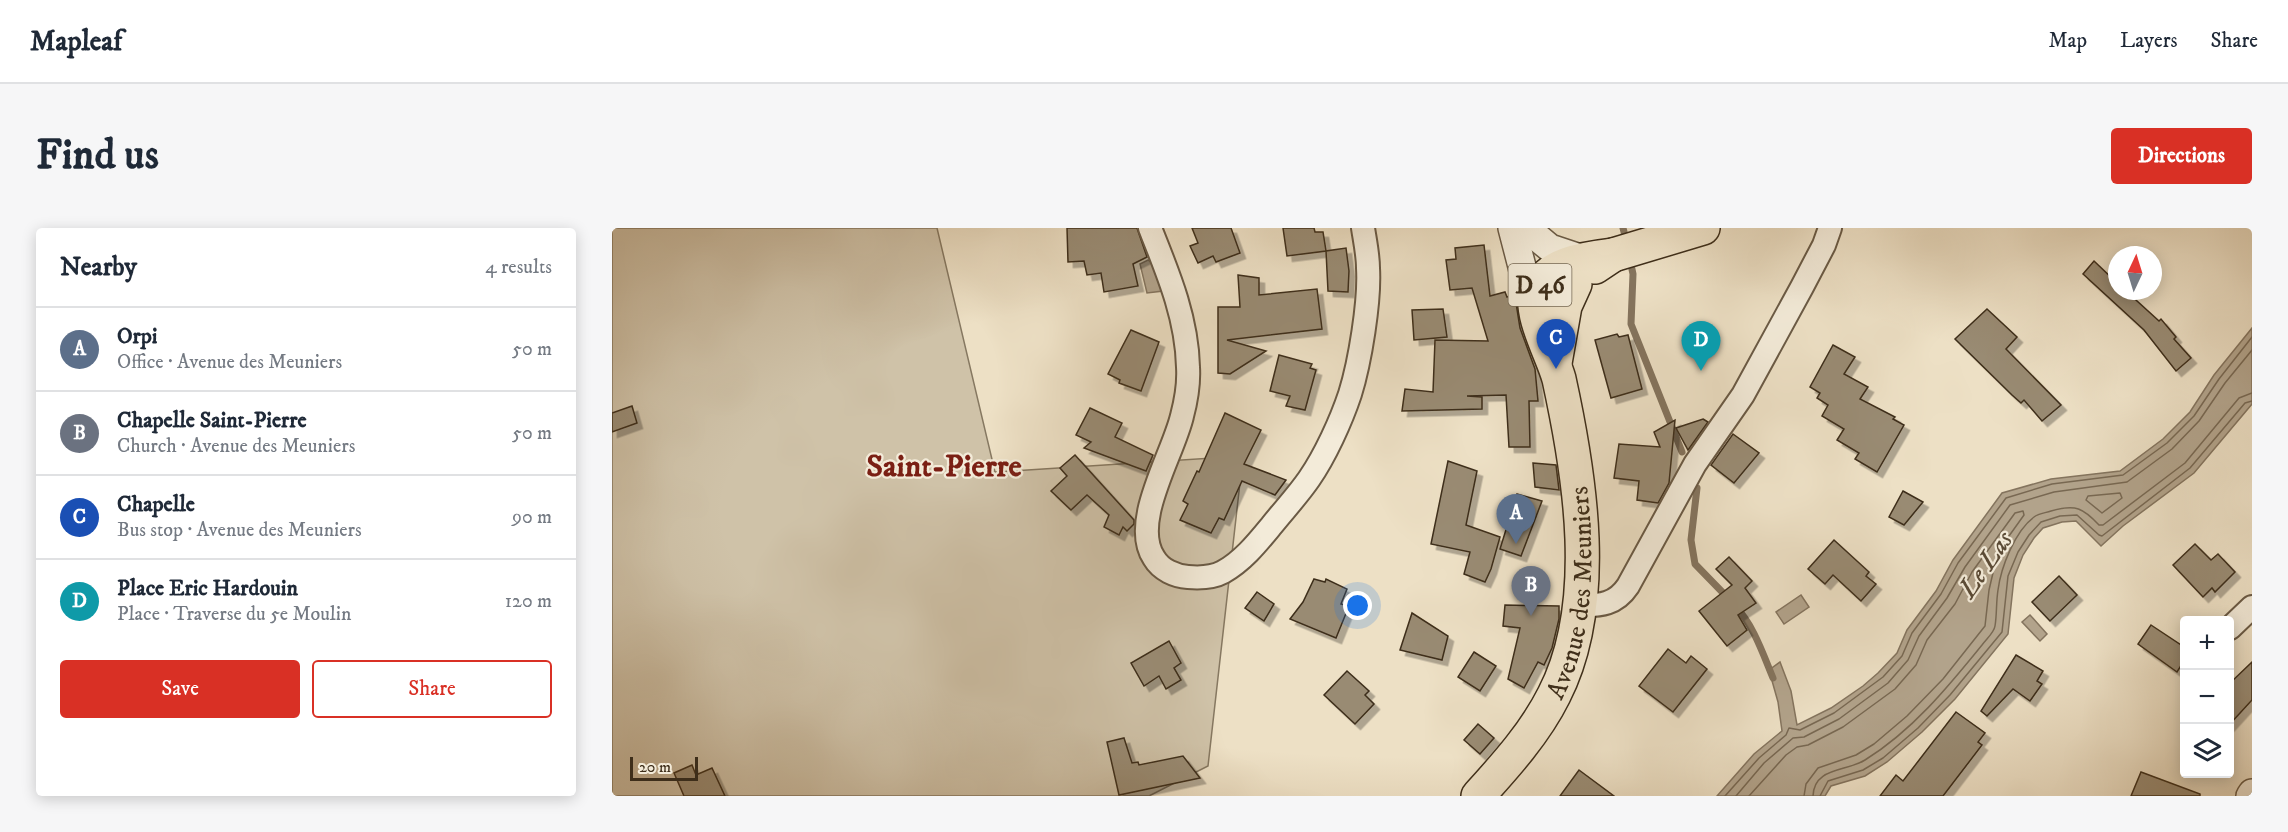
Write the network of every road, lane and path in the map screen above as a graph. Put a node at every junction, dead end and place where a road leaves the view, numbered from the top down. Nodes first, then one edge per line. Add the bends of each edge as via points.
1 (1150, 228) edge
2 (1363, 228) edge
3 (1512, 228) edge
4 (1525, 228) edge
5 (1703, 228) edge
6 (1830, 228) edge
7 (1556, 282) junction
8 (1580, 605) junction
9 (2252, 607) edge
10 (2234, 624) edge
11 (1478, 796) edge

1 - 2 street via 1171,279 1188,368 1182,417 1148,512 1146,537 1154,559 1161,566 1171,573 1195,578 1224,572 1251,550 1309,480 1333,433 1350,394 1359,355 1368,269
3 - 7 street via 1526,282
4 - 7 street
4 - 7 street via 1550,248
5 - 7 main road, D 46 via 1613,255 1584,274
6 - 8 street via 1736,407 1695,464 1624,592 1611,602
7 - 8 main road, Avenue des Meuniers / D 46 via 1536,311 1556,353 1571,432 1580,506
8 - 11 main road, Avenue des Meuniers / D 46 via 1568,663 1554,695 1511,759
9 - 10 street

